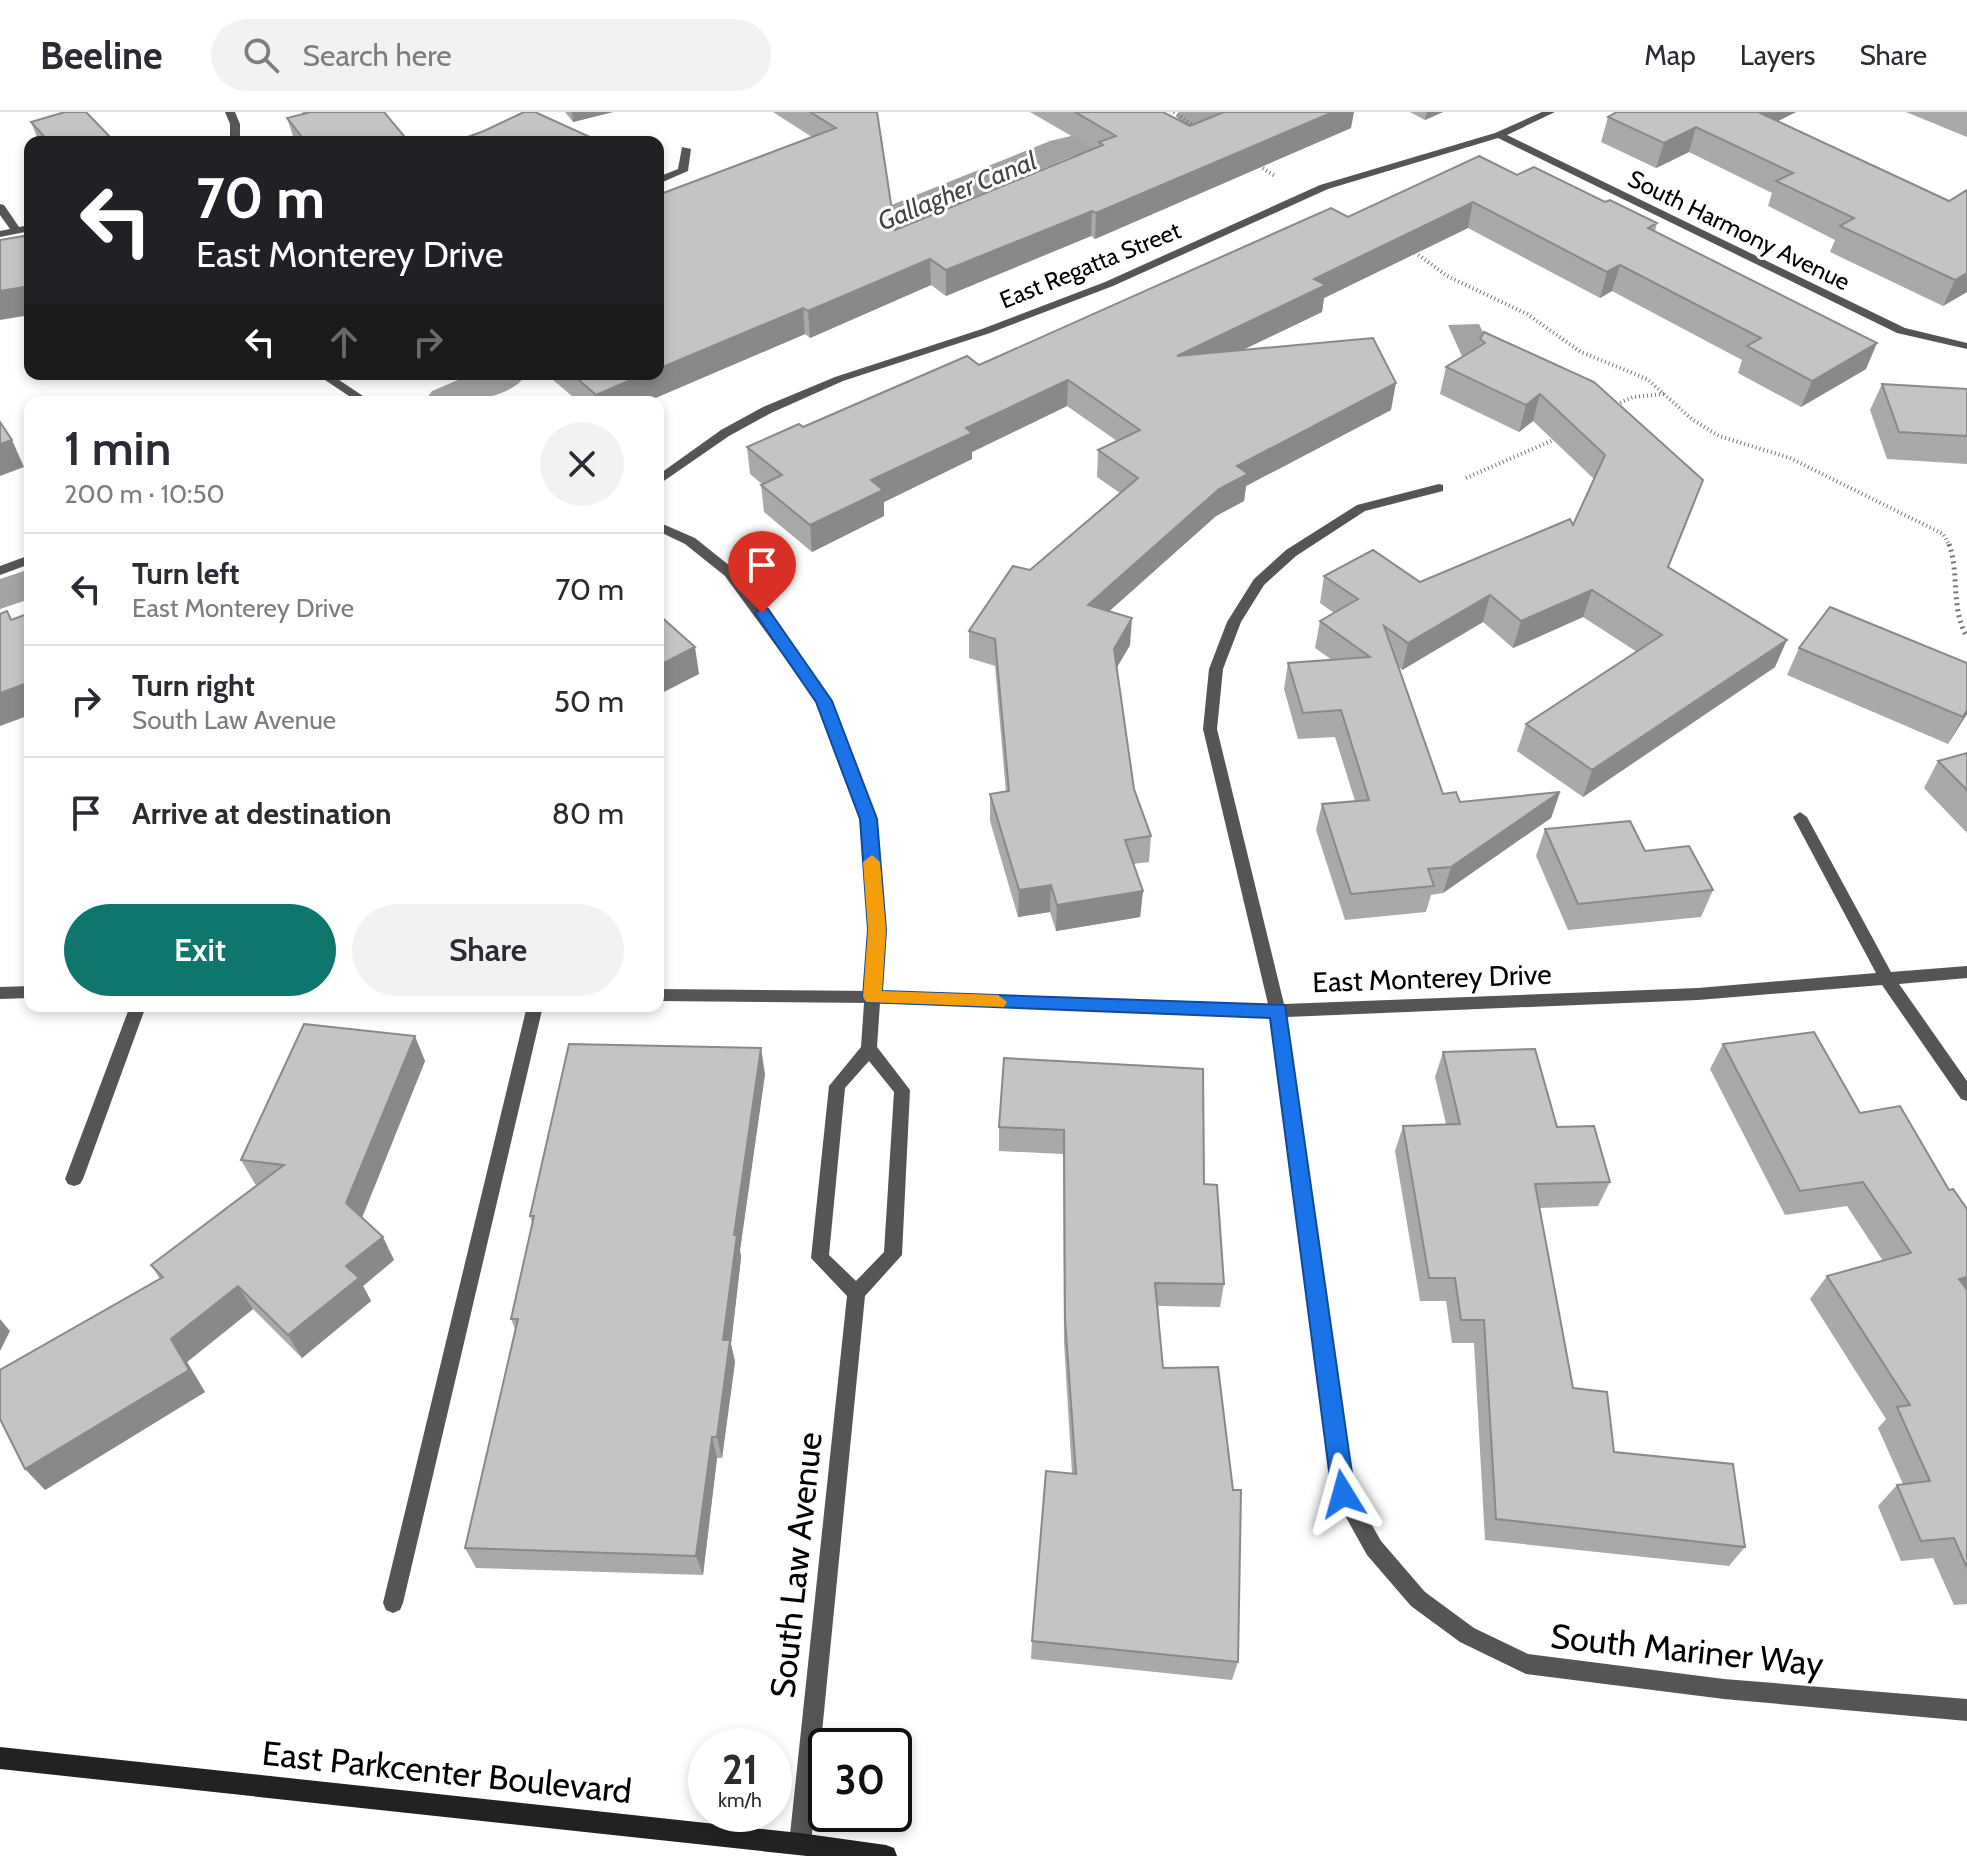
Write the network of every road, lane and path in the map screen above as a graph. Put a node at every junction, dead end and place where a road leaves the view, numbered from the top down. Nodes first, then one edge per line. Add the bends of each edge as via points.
1 (230, 112) edge
2 (1174, 112) edge
3 (1550, 112) edge
4 (1201, 131) edge
5 (1499, 135) junction
6 (235, 136) edge
7 (686, 149) dead end
8 (1251, 161) edge
9 (1276, 176) dead end
10 (664, 179) edge
11 (0, 207) edge
12 (24, 229) edge
13 (17, 231) junction
14 (0, 234) edge
15 (1409, 249) edge
16 (1967, 346) edge
17 (331, 380) edge
18 (1664, 394) junction
19 (357, 396) edge
20 (1603, 412) edge
21 (1567, 433) edge
22 (664, 477) edge
23 (1439, 488) joint
24 (664, 529) edge
25 (24, 561) edge
26 (0, 571) edge
27 (1967, 637) edge
28 (1800, 817) dead end
29 (1967, 972) edge
30 (1886, 978) junction
31 (24, 992) edge
32 (0, 993) edge
33 (664, 995) edge
34 (873, 997) junction
35 (1278, 1011) junction
36 (136, 1012) edge
37 (534, 1012) edge
38 (869, 1049) junction
39 (1967, 1094) edge
40 (74, 1179) dead end
41 (856, 1293) junction
42 (393, 1603) dead end
43 (1967, 1710) edge
44 (0, 1758) edge
45 (799, 1850) edge
46 (886, 1856) edge

1 - 6 street
2 - 4 path
3 - 5 street, East Regatta Street
5 - 16 street, South Harmony Avenue via 1901,331
5 - 22 street, East Regatta Street via 1324,187 1109,284 839,379 725,433
7 - 10 street via 683,171
8 - 9 path
11 - 13 street
12 - 13 street
13 - 14 street
15 - 18 path via 1447,276 1527,314 1581,352 1639,374
17 - 19 street
18 - 20 path via 1633,397
18 - 27 path via 1719,436 1790,458 1943,534 1960,563 1957,610
21 - 23 path
23 - 35 street, South Mariner Way via 1361,508 1291,553 1259,582 1234,622 1216,669 1210,729
24 - 34 street via 690,541 730,573 824,701 868,819 877,930
25 - 26 street
28 - 30 street
29 - 30 street, East Monterey Drive
30 - 35 street, East Monterey Drive via 1698,994
30 - 39 street
31 - 32 street
33 - 34 street, East Monterey Drive
34 - 35 street, East Monterey Drive
34 - 38 street
35 - 43 street, South Mariner Way via 1343,1494 1374,1548 1418,1599 1467,1635 1526,1664 1724,1689
36 - 40 street
37 - 42 street
38 - 41 street via 902,1090 893,1255
38 - 41 street via 837,1086 820,1258
41 - 45 street, South Law Avenue
44 - 45 main road, East Parkcenter Boulevard
45 - 46 main road, East Parkcenter Boulevard

